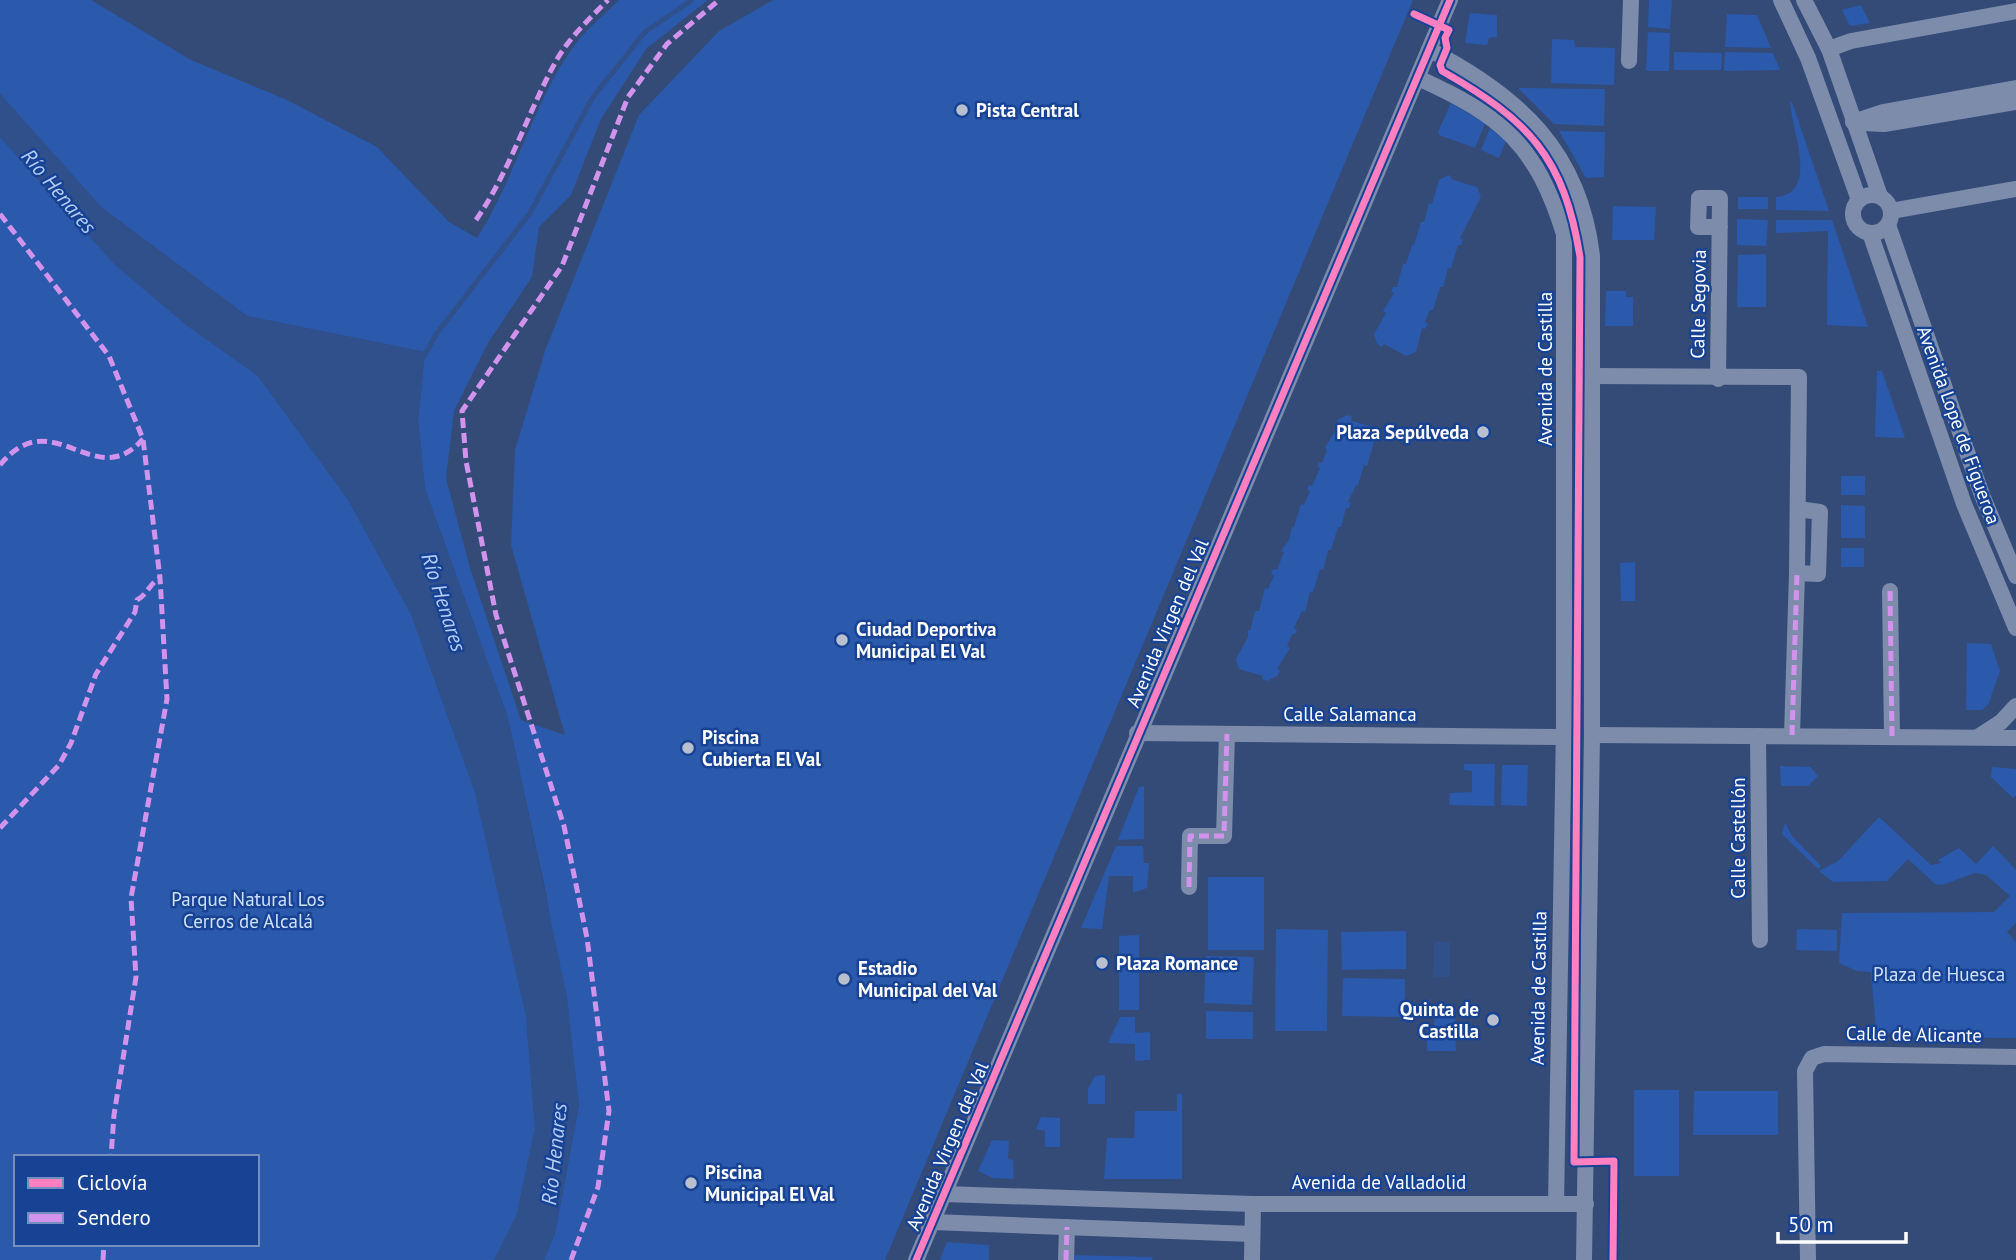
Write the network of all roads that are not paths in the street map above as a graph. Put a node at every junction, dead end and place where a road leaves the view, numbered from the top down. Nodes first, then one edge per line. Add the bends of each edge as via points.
1 (1450, 0) edge
2 (1631, 0) edge
3 (1781, 0) edge
4 (1804, 0) edge
5 (2013, 0) edge
6 (2016, 6) edge
7 (2016, 11) edge
8 (1829, 49) junction
9 (1430, 50) junction
10 (1629, 61) dead end
11 (1418, 78) junction
12 (2016, 88) edge
13 (2016, 102) edge
14 (1853, 122) junction
15 (2016, 190) edge
16 (1880, 196) junction
17 (1859, 200) junction
18 (1889, 218) junction
19 (1720, 227) dead end
20 (1870, 233) junction
21 (1592, 376) junction
22 (1718, 379) junction
23 (2016, 576) edge
24 (1890, 591) dead end
25 (2016, 628) edge
26 (2016, 706) edge
27 (1137, 733) junction
28 (1227, 734) junction
29 (1590, 735) junction
30 (1792, 735) junction
31 (1563, 736) junction
32 (1758, 736) junction
33 (1892, 737) junction
34 (1978, 737) junction
35 (2016, 738) edge
36 (1189, 887) dead end
37 (1760, 940) dead end
38 (2016, 1057) edge
39 (944, 1194) junction
40 (1203, 1202) junction
41 (1252, 1204) junction
42 (1556, 1204) junction
43 (1586, 1204) junction
44 (932, 1222) junction
45 (1067, 1227) junction
46 (1203, 1232) junction
47 (1252, 1234) junction
48 (916, 1260) edge
49 (1066, 1260) edge
50 (1252, 1260) edge
51 (1584, 1260) edge
52 (1808, 1260) edge

1 - 9 street, Avenida Virgen del Val
2 - 10 street
3 - 17 street via 1808,58
4 - 8 street
5 - 6 street
7 - 8 street
8 - 14 street
9 - 11 street, Avenida Virgen del Val
9 - 21 street via 1486,80 1516,104 1556,150 1575,188 1589,225 1592,256
11 - 27 street, Avenida Virgen del Val
11 - 31 street, Avenida de Castilla via 1471,103 1519,141 1537,165 1564,233
12 - 14 street via 1883,112
13 - 14 street via 1884,124
14 - 16 street
15 - 18 street
16 - 17 street
16 - 18 street
17 - 20 street via 1853,209 1854,222
18 - 20 street
18 - 23 street, Avenida Lope de Figueroa via 1982,495
19 - 22 street, Calle Segovia
20 - 25 street, Avenida Lope de Figueroa via 1964,504
21 - 22 street
21 - 29 street
22 - 30 street, Calle Segovia via 1799,377
24 - 33 street
26 - 34 street
27 - 28 street, Calle Salamanca
27 - 39 street, Avenida Virgen del Val
28 - 31 street, Calle Salamanca
28 - 36 street via 1224,836 1190,836
29 - 31 street via 1579,721
29 - 31 street via 1577,751
29 - 32 street
29 - 43 street
30 - 32 street
30 - 33 street
31 - 42 street, Avenida de Castilla
32 - 37 street, Calle Castellón
33 - 34 street
34 - 35 street
38 - 52 street, Calle de Alicante via 1824,1054 1812,1058 1805,1071
39 - 40 street, Avenida de Valladolid
39 - 44 street, Avenida Virgen del Val
40 - 41 street, Avenida de Valladolid
40 - 46 street
41 - 42 street, Avenida de Valladolid
41 - 47 street
42 - 43 street
43 - 51 street
44 - 45 street
44 - 48 street, Avenida Virgen del Val
45 - 46 street
45 - 49 street
46 - 47 street
47 - 50 street

